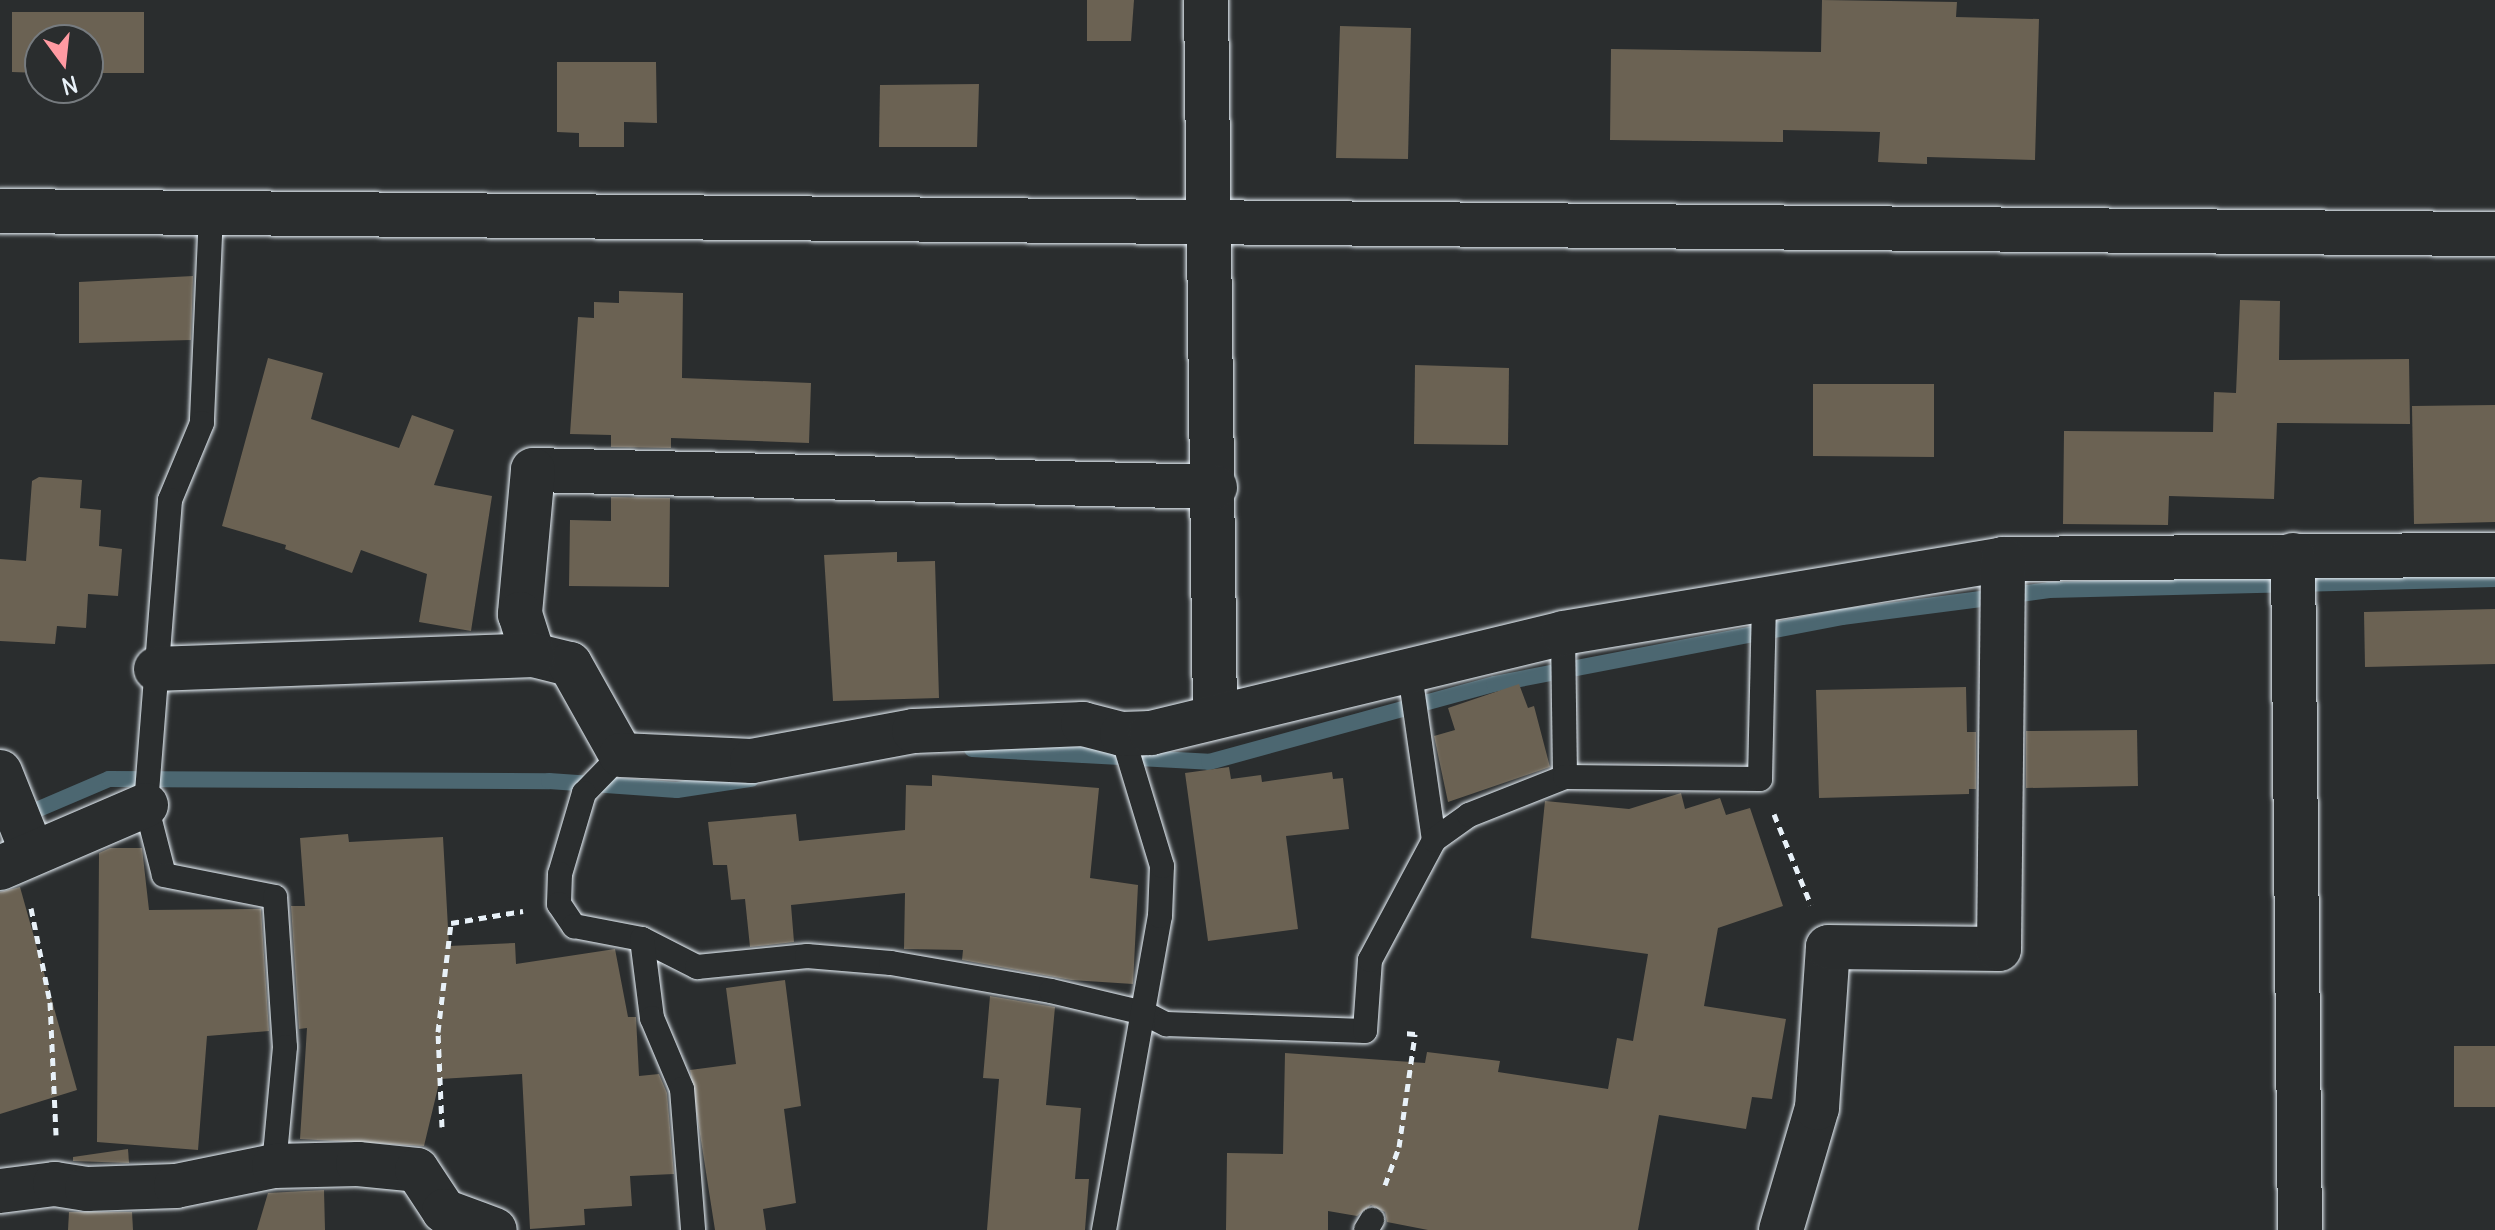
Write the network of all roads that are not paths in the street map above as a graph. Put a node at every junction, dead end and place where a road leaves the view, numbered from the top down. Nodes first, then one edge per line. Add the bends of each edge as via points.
1 (1206, 0) edge
2 (0, 211) edge
3 (211, 213) junction
4 (1210, 221) junction
5 (2495, 234) edge
6 (1215, 487) junction
7 (2293, 555) junction
8 (2495, 555) edge
9 (2003, 559) junction
10 (1764, 600) junction
11 (1563, 633) junction
12 (533, 655) junction
13 (1409, 667) junction
14 (156, 669) junction
15 (1215, 715) junction
16 (1122, 734) junction
17 (621, 755) junction
18 (0, 772) edge
19 (1565, 777) junction
20 (146, 805) junction
21 (1434, 840) junction
22 (16, 860) edge
23 (642, 939) junction
24 (1144, 1013) junction
25 (274, 1166) junction
26 (0, 1191) edge
27 (495, 1230) edge
28 (693, 1230) edge
29 (1104, 1230) edge
30 (1781, 1230) edge
31 (2300, 1230) edge

1 - 4 street
2 - 3 street
3 - 4 street
3 - 14 lane via 202,423 170,500
4 - 5 street
4 - 6 street
6 - 12 street via 533,470 520,614
6 - 15 street
7 - 8 street
7 - 9 street
7 - 31 street
9 - 10 street
9 - 30 street via 1999,949 1828,947 1817,1108
10 - 11 street
10 - 19 lane via 1760,779
11 - 13 street
11 - 19 lane
12 - 14 street
12 - 17 street via 570,664
13 - 15 street
13 - 21 lane
14 - 20 lane
15 - 16 street via 1151,733
16 - 17 street via 1083,724 914,731 752,761
16 - 24 lane via 1162,866 1160,916 1149,957
17 - 23 lane via 584,793 560,874 559,904 574,926
18 - 22 street
19 - 21 lane via 1469,815
20 - 22 street
20 - 25 lane via 164,875 275,897 285,1047
21 - 24 lane via 1370,960 1365,1031 1166,1024
23 - 24 lane via 697,967 807,956 891,963
23 - 28 lane via 652,1018 682,1089
24 - 29 lane
25 - 26 street via 176,1186 87,1189 55,1184
25 - 27 street via 358,1164 417,1170 444,1211

